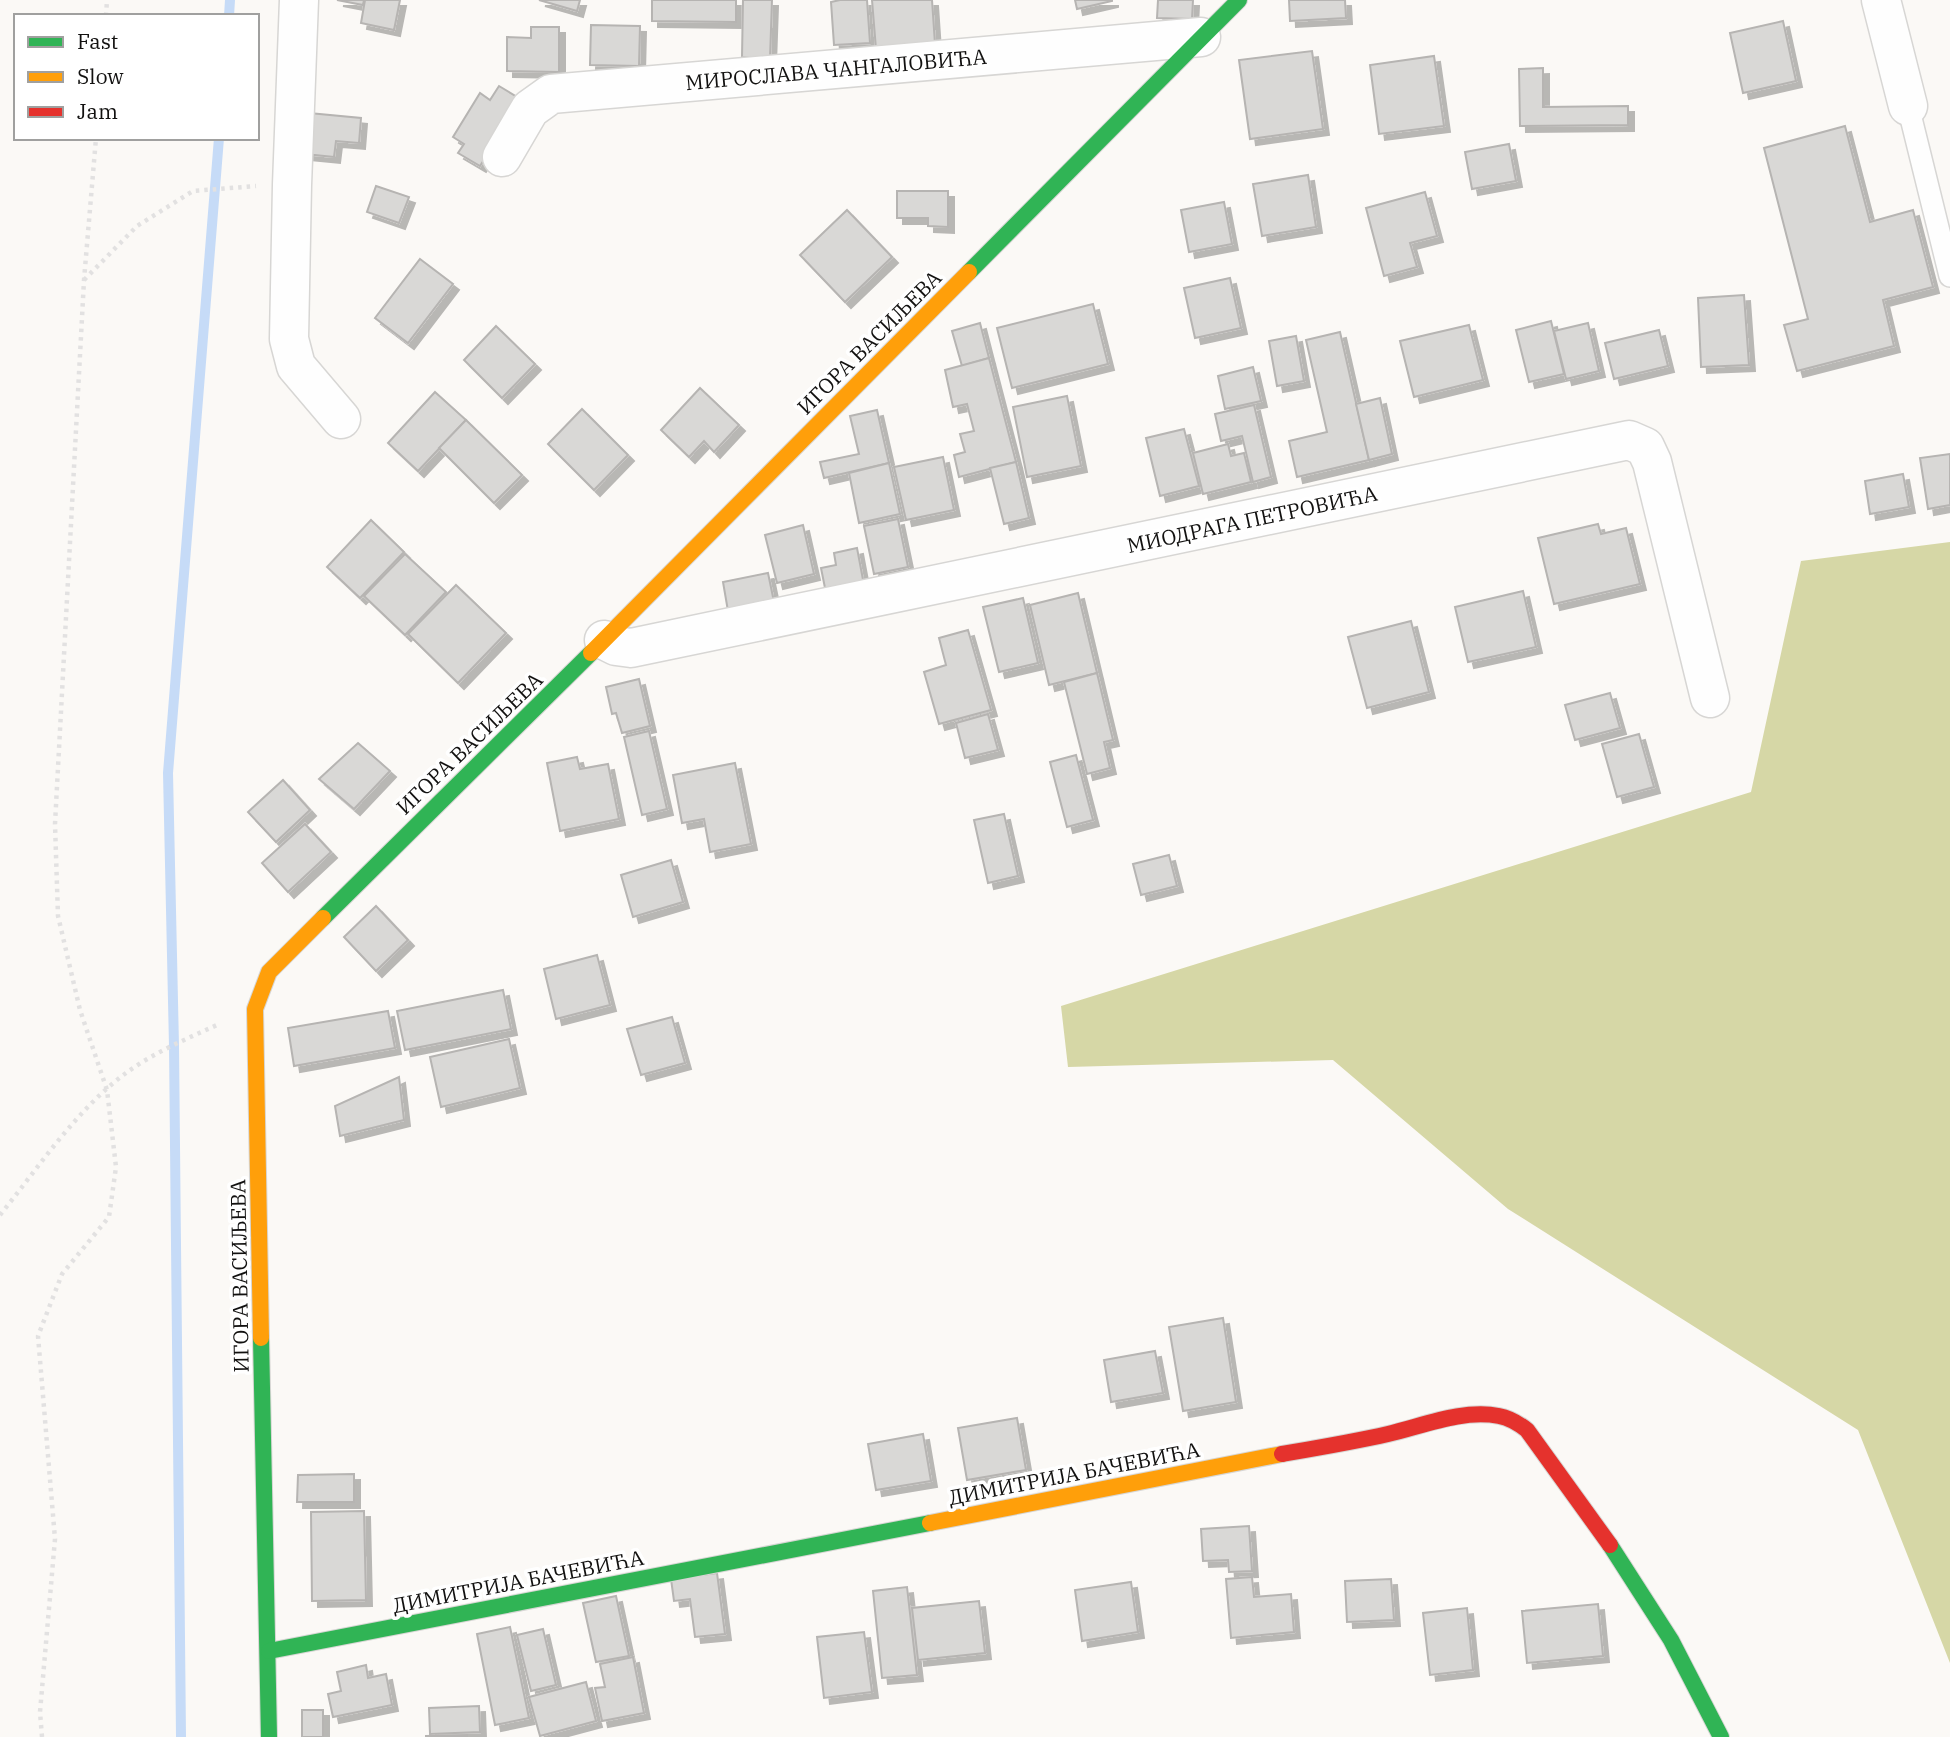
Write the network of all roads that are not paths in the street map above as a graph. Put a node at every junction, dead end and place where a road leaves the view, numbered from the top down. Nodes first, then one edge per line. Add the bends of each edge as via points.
1 (299, 0) edge
2 (1239, 0) edge
3 (1881, 0) edge
4 (1201, 37) junction
5 (1908, 106) joint
6 (502, 157) dead end
7 (1950, 276) edge
8 (341, 419) dead end
9 (604, 640) junction
10 (1710, 698) dead end
11 (269, 1651) junction
12 (269, 1737) edge
13 (1721, 1737) edge

1 - 8 street via 289,339 296,366
2 - 4 street, ИГОРА ВАСИЉЕВА
3 - 5 street
4 - 6 street, МИРОСЛАВА ЧАНГАЛОВИЋА via 551,94 530,109
4 - 9 street, ИГОРА ВАСИЉЕВА
5 - 7 lane
9 - 10 street, МИОДРАГА ПЕТРОВИЋА via 631,648 1629,440 1645,447 1652,462
9 - 11 street, ИГОРА ВАСИЉЕВА via 300,939 269,972 254,1009
11 - 12 street, ИГОРА ВАСИЉЕВА
11 - 13 street, ДИМИТРИЈА БАЧЕВИЋА via 1491,1415 1512,1419 1527,1430 1622,1560 1671,1640

